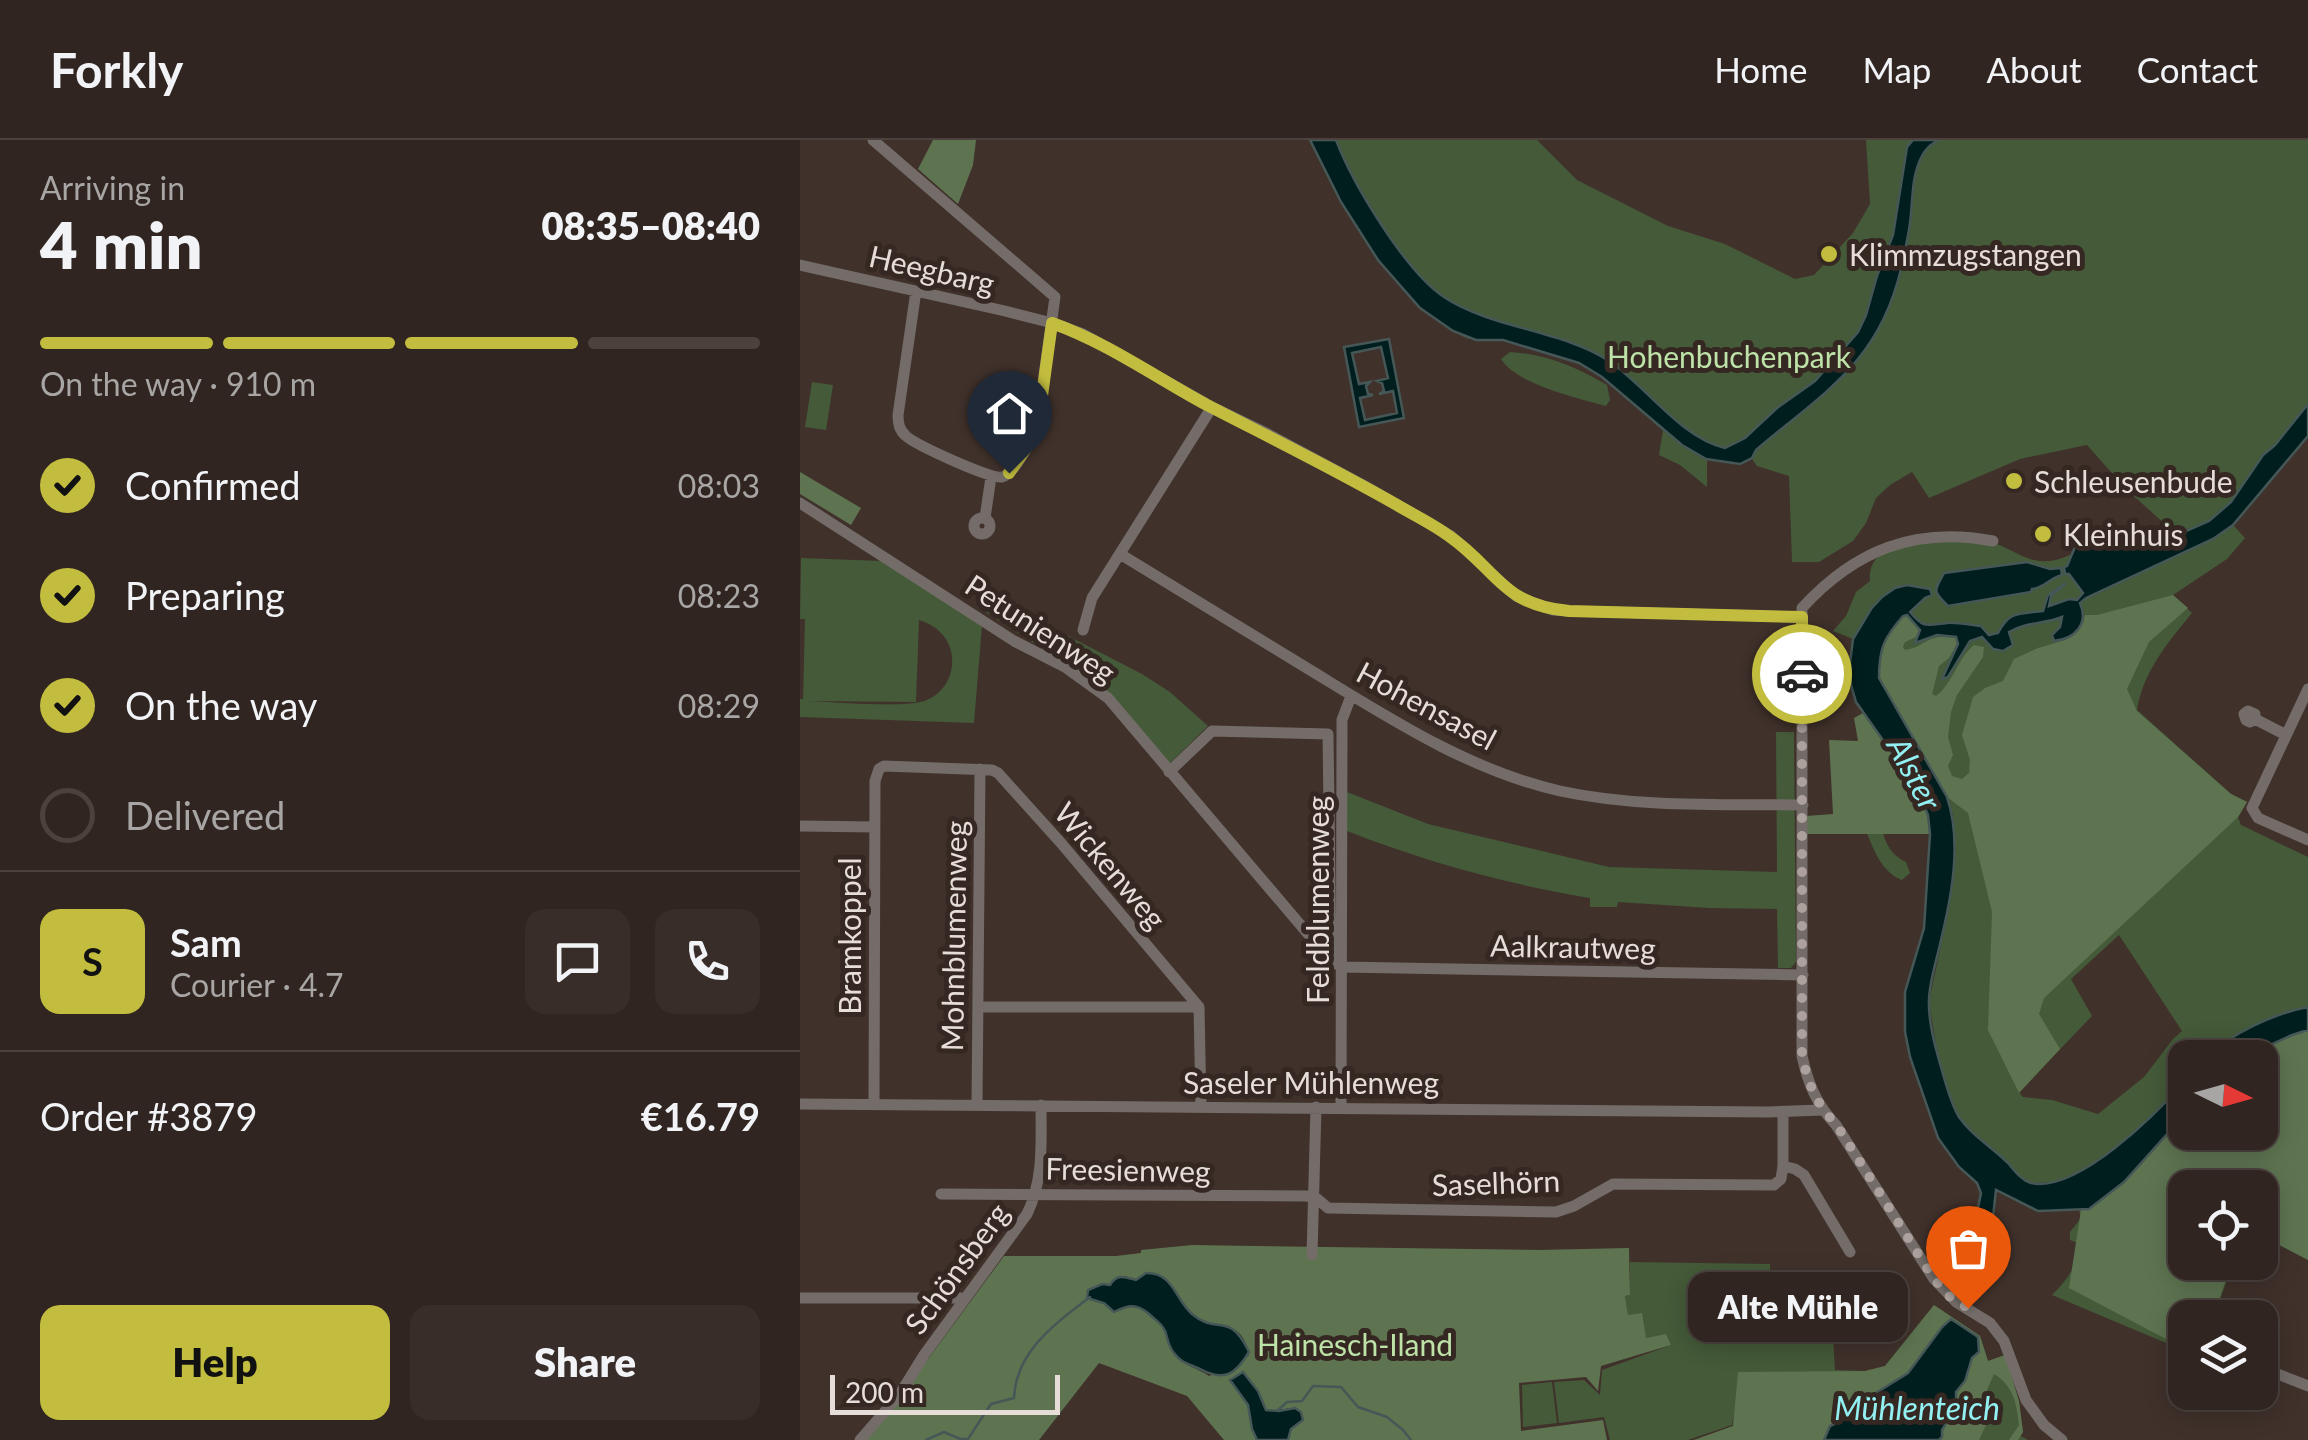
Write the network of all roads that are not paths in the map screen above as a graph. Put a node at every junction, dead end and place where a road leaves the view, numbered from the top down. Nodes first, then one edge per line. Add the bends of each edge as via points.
1 (874, 140) edge
2 (800, 265) edge
3 (916, 291) junction
4 (1052, 323) junction
5 (1212, 407) junction
6 (991, 477) junction
7 (800, 502) edge
8 (984, 518) dead end
9 (1993, 541) dead end
10 (1120, 554) junction
11 (1802, 617) junction
12 (1082, 630) dead end
13 (2308, 689) edge
14 (1351, 696) junction
15 (2255, 719) dead end
16 (2286, 734) junction
17 (980, 769) junction
18 (1169, 772) junction
19 (1803, 805) junction
20 (800, 826) edge
21 (875, 827) junction
22 (2308, 840) edge
23 (1336, 964) junction
24 (1802, 975) junction
25 (978, 1007) junction
26 (1199, 1007) junction
27 (800, 1104) edge
28 (874, 1104) junction
29 (977, 1104) junction
30 (1041, 1105) junction
31 (1201, 1106) junction
32 (1316, 1107) junction
33 (1341, 1107) junction
34 (1822, 1110) junction
35 (1783, 1112) junction
36 (1783, 1166) junction
37 (1036, 1193) junction
38 (941, 1194) dead end
39 (1315, 1197) junction
40 (1850, 1252) dead end
41 (1312, 1255) dead end
42 (800, 1298) edge
43 (965, 1298) junction
44 (2278, 1374) edge
45 (2308, 1386) edge
46 (860, 1440) edge
47 (2062, 1440) edge

1 - 4 street via 1054,295
2 - 3 street, Heegbarg
3 - 4 street, Heegbarg
3 - 6 street via 900,428
4 - 5 street, Heegbarg
4 - 6 street via 1036,430 1009,473
5 - 10 street
5 - 11 street, Heegbarg via 1450,536 1526,601 1569,611
6 - 8 street
7 - 18 street, Petunienweg via 1108,698
9 - 11 street via 1942,536 1877,550 1822,588 1802,608
10 - 12 street via 1092,598
10 - 14 street, Hohensasel
11 - 19 street
13 - 16 street
14 - 19 street, Hohensasel via 1448,750 1559,791 1650,802
14 - 23 street, Feldblumenweg via 1342,720
15 - 16 street
16 - 22 street via 2253,811
17 - 21 street, Bramkoppel via 879,768
17 - 25 street, Mohnblumenweg
17 - 26 street, Wickenweg via 998,773
18 - 23 street, Petunienweg
18 - 23 street, Feldblumenweg via 1212,731 1328,734
19 - 24 street
20 - 21 street
21 - 28 street, Bramkoppel
23 - 24 street, Aalkrautweg
23 - 33 street, Feldblumenweg
24 - 34 street via 1802,1056
25 - 26 street
25 - 29 street, Mohnblumenweg
26 - 31 street
27 - 28 street, Saseler Mühlenweg
28 - 29 street, Saseler Mühlenweg
29 - 30 street, Saseler Mühlenweg
30 - 31 street, Saseler Mühlenweg
30 - 37 street, Schönsberg
31 - 32 street, Saseler Mühlenweg
32 - 33 street, Saseler Mühlenweg
32 - 39 street
33 - 35 street, Saseler Mühlenweg
34 - 35 street, Saseler Mühlenweg
34 - 47 street via 1936,1283 2004,1342 2026,1400
35 - 36 street
36 - 39 street, Saselhörn via 1774,1185 1613,1184 1556,1212 1328,1208
36 - 40 street via 1804,1175
37 - 38 street, Freesienweg
37 - 39 street, Freesienweg
37 - 43 street, Schönsberg
39 - 41 street
42 - 43 street
43 - 46 street, Schönsberg
44 - 45 street

